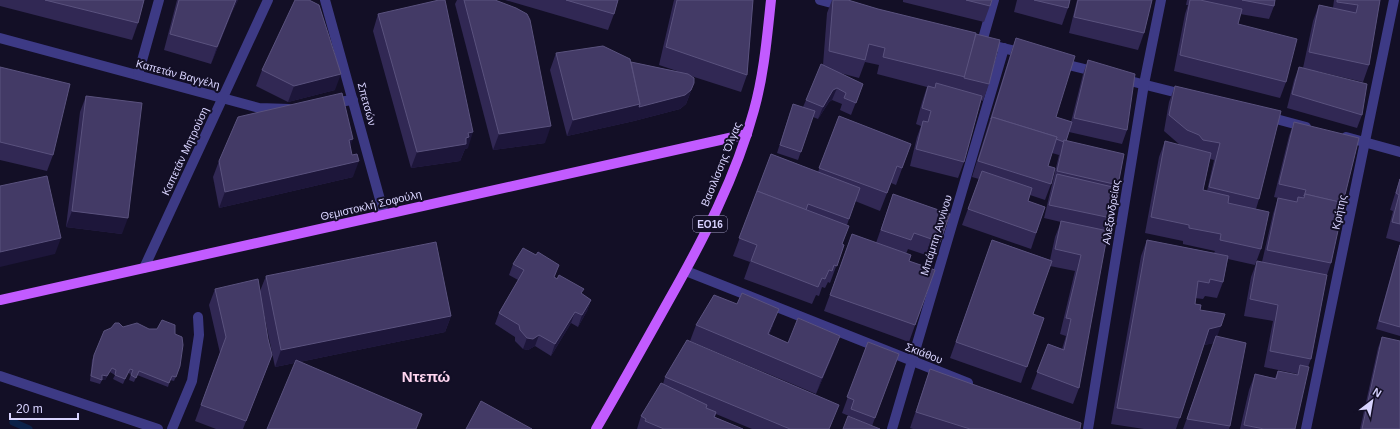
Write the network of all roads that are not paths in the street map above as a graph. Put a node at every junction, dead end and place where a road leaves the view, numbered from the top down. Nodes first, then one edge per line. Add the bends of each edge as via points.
1 (159, 0) edge
2 (268, 0) edge
3 (325, 0) edge
4 (771, 0) edge
5 (820, 0) edge
6 (994, 0) edge
7 (1161, 0) edge
8 (1394, 0) edge
9 (851, 8) edge
10 (0, 38) edge
11 (1004, 48) junction
12 (1033, 56) edge
13 (1048, 59) edge
14 (138, 75) junction
15 (1144, 84) junction
16 (223, 98) junction
17 (1197, 98) edge
18 (353, 100) junction
19 (317, 104) edge
20 (296, 108) edge
21 (1259, 114) edge
22 (1312, 128) edge
23 (747, 134) junction
24 (1335, 134) edge
25 (1366, 142) junction
26 (1400, 152) edge
27 (384, 214) junction
28 (144, 268) junction
29 (686, 271) junction
30 (0, 300) edge
31 (198, 317) dead end
32 (911, 361) junction
33 (0, 376) edge
34 (977, 386) edge
35 (1085, 428) edge
36 (158, 429) edge
37 (172, 429) edge
38 (596, 429) edge
39 (892, 429) edge
40 (1306, 429) edge

1 - 14 street
2 - 16 street, Καπετάν Μητρούση
3 - 18 street, Σπετσών
4 - 23 main road, Βασιλίσσης Όλγας / ΕΟ16 via 764,66
5 - 9 street
6 - 11 street via 979,42
7 - 15 street, Αλεξανδρείας
8 - 25 street, Κρήτης
10 - 14 street, Καπετάν Βαγγέλη
11 - 12 street
11 - 32 street, Μπάμπη Αννίνου
13 - 15 street
14 - 16 street, Καπετάν Βαγγέλη
15 - 17 street
15 - 35 street, Αλεξανδρείας
16 - 20 street, Καπετάν Βαγγέλη via 259,108
16 - 28 street, Καπετάν Μητρούση
18 - 19 street
18 - 27 street, Σπετσών
21 - 22 street
23 - 27 main road, Θεμιστοκλή Σοφούλη
23 - 29 main road, Βασιλίσσης Όλγας / ΕΟ16 via 719,204
24 - 25 street
25 - 26 street
25 - 40 street, Κρήτης
27 - 28 main road, Θεμιστοκλή Σοφούλη
28 - 30 main road, Θεμιστοκλή Σοφούλη
29 - 32 street, Σκιάθου
29 - 38 main road, Βασιλίσσης Όλγας / ΕΟ16
31 - 37 street via 199,335 192,380
32 - 34 street, Σκιάθου
32 - 39 street, Μπάμπη Αννίνου
33 - 36 street

